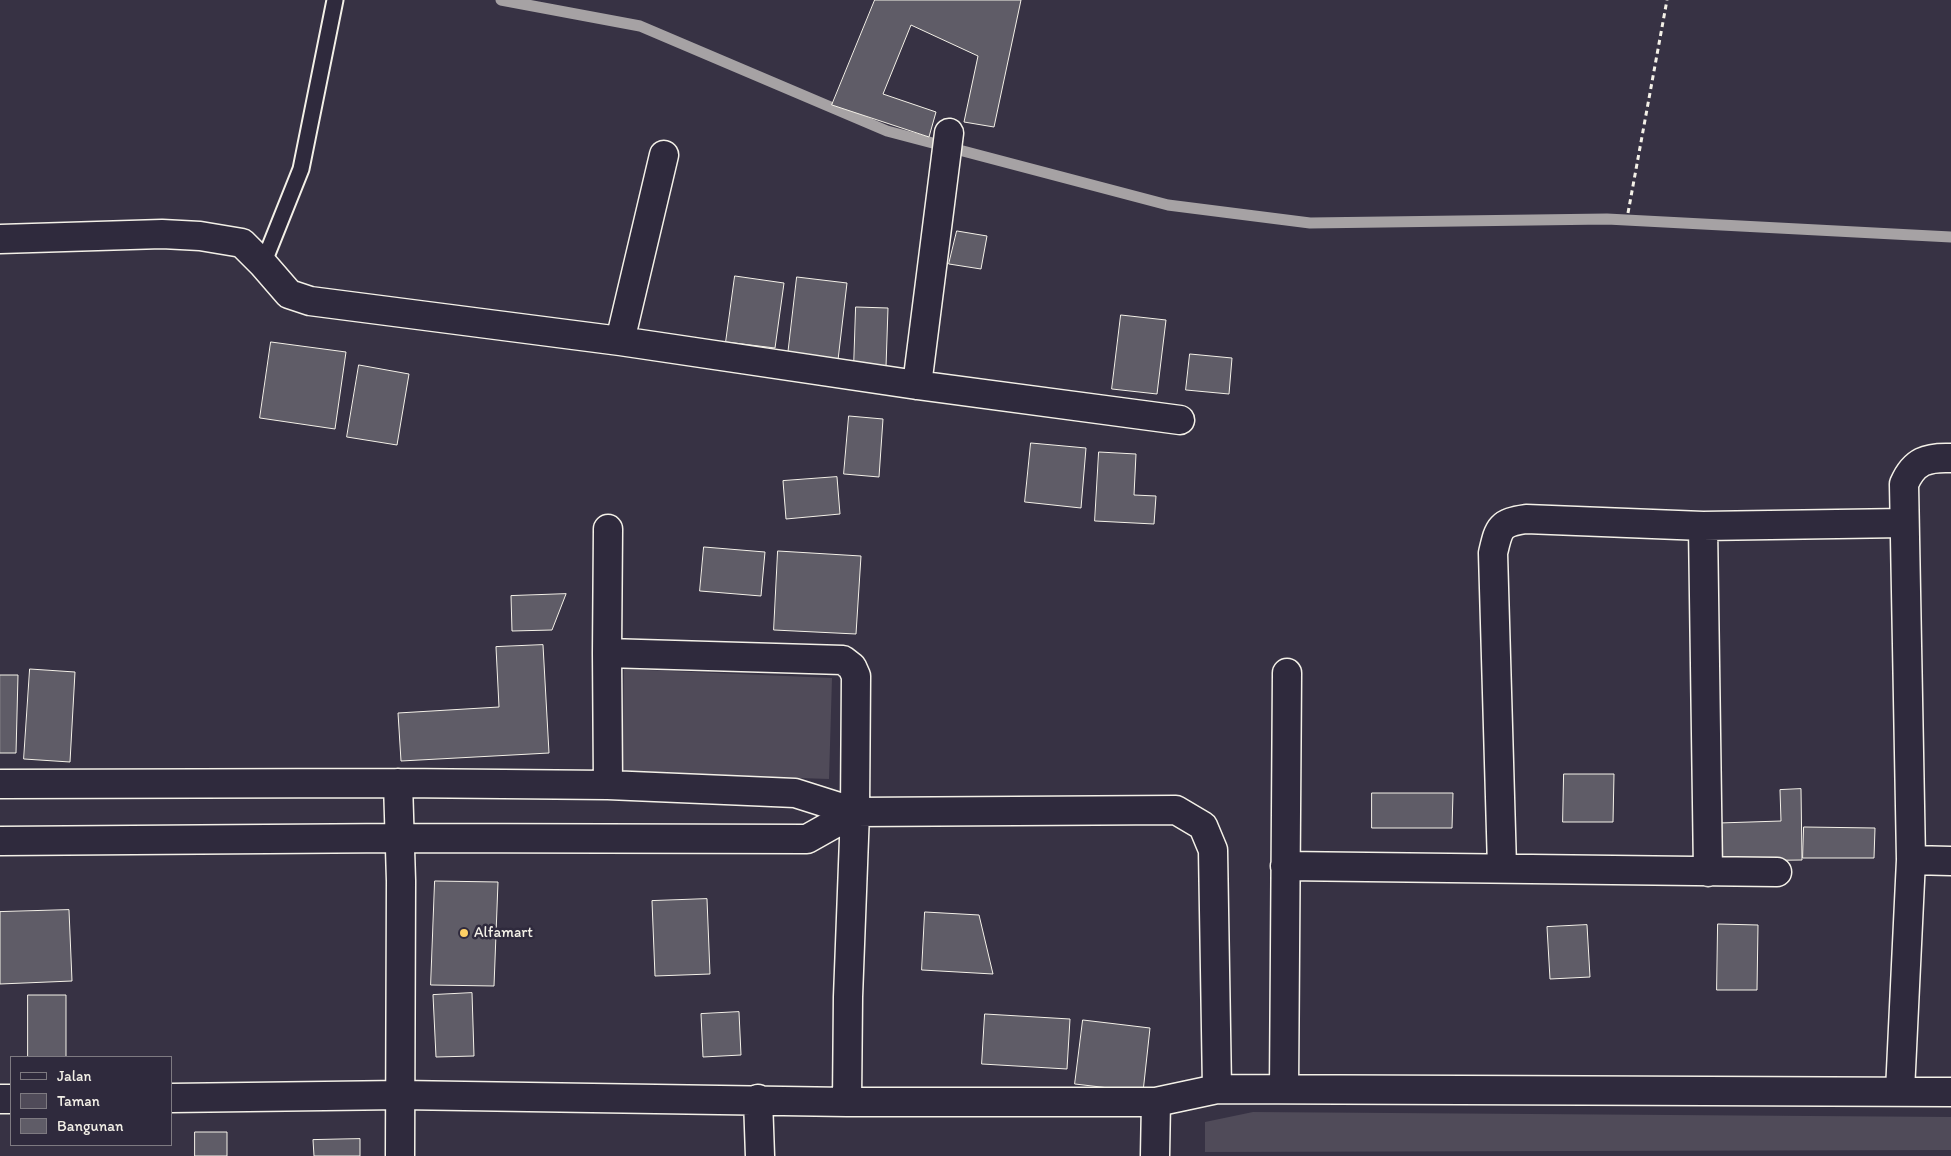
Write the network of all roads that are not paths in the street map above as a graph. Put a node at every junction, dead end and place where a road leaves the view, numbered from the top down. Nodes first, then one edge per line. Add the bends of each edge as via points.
1 (335, 0) edge
2 (949, 133) dead end
3 (664, 155) dead end
4 (0, 239) edge
5 (263, 264) junction
6 (620, 341) junction
7 (918, 385) junction
8 (1180, 420) dead end
9 (1951, 458) edge
10 (1904, 523) junction
11 (1703, 526) junction
12 (608, 529) dead end
13 (607, 653) junction
14 (1287, 673) dead end
15 (398, 783) junction
16 (0, 784) edge
17 (608, 785) junction
18 (855, 812) junction
19 (400, 838) junction
20 (0, 841) edge
21 (1911, 860) junction
22 (1951, 861) edge
23 (1285, 866) junction
24 (1502, 867) junction
25 (1708, 872) junction
26 (1777, 872) dead end
27 (1217, 1089) junction
28 (1284, 1089) junction
29 (1900, 1091) junction
30 (1951, 1092) edge
31 (401, 1096) junction
32 (172, 1098) edge
33 (758, 1099) junction
34 (847, 1102) junction
35 (1156, 1102) junction
36 (400, 1156) edge
37 (760, 1156) edge
38 (1155, 1156) edge

1 - 5 lane via 301,169
2 - 7 street
3 - 6 street
4 - 5 street via 162,234 200,236 242,243
5 - 6 street via 289,294 310,301
6 - 7 street
7 - 8 street
9 - 10 street via 1924,460 1910,471 1904,484
10 - 11 street
10 - 21 street
11 - 24 street via 1526,519 1510,522 1499,530 1493,552
11 - 25 street
12 - 13 street
13 - 17 street
13 - 18 street via 843,660 852,666 856,676
14 - 23 street
15 - 16 street
15 - 17 street
15 - 19 street
17 - 18 street via 795,793
18 - 19 street via 807,839
18 - 27 street via 1176,810 1203,826 1212,850
18 - 34 street
19 - 20 street
19 - 31 street
21 - 22 street
21 - 29 street
23 - 24 street
23 - 28 street
24 - 25 street
25 - 26 street
27 - 28 street
27 - 35 street
28 - 29 street
29 - 30 street
31 - 32 street
31 - 33 street
31 - 36 street
33 - 34 street
33 - 37 street
34 - 35 street
35 - 38 street

